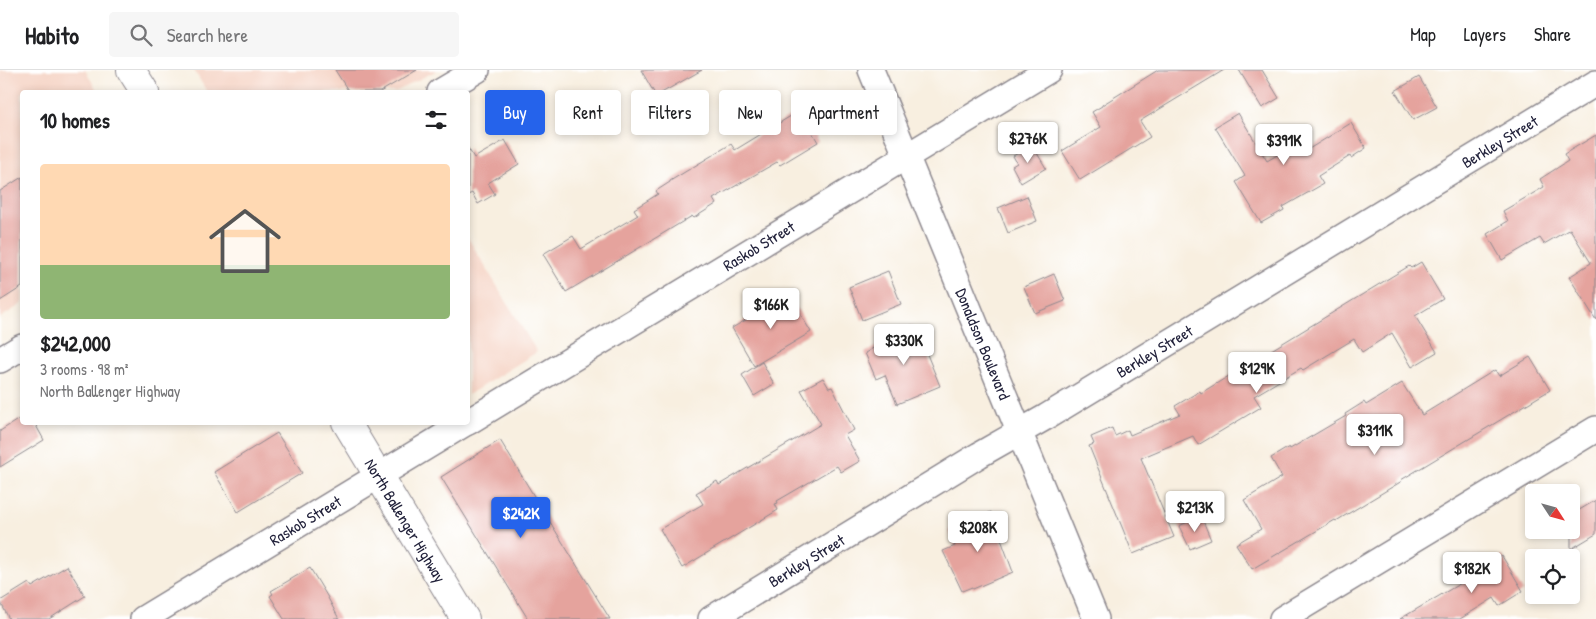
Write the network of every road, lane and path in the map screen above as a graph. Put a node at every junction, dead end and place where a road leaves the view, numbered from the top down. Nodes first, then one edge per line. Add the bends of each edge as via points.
1 (131, 70) edge
2 (477, 70) edge
3 (871, 70) edge
4 (1049, 70) edge
5 (1596, 83) edge
6 (144, 90) edge
7 (443, 90) edge
8 (906, 157) junction
9 (20, 348) edge
10 (0, 360) edge
11 (470, 420) edge
12 (348, 425) edge
13 (462, 425) edge
14 (1596, 429) edge
15 (1019, 432) junction
16 (378, 476) junction
17 (143, 619) edge
18 (465, 619) edge
19 (711, 619) edge
20 (1096, 619) edge
21 (1282, 619) edge

1 - 6 main road
2 - 7 street
3 - 8 street, Donaldson Boulevard
4 - 8 street, Raskob Street
5 - 15 street, Berkley Street
8 - 11 street, Raskob Street
8 - 15 street, Donaldson Boulevard
9 - 10 street
12 - 16 main road, North Ballenger Highway
13 - 16 street, Raskob Street
14 - 21 street
15 - 19 street, Berkley Street
15 - 20 street, Donaldson Boulevard
16 - 17 street, Raskob Street
16 - 18 main road, North Ballenger Highway

